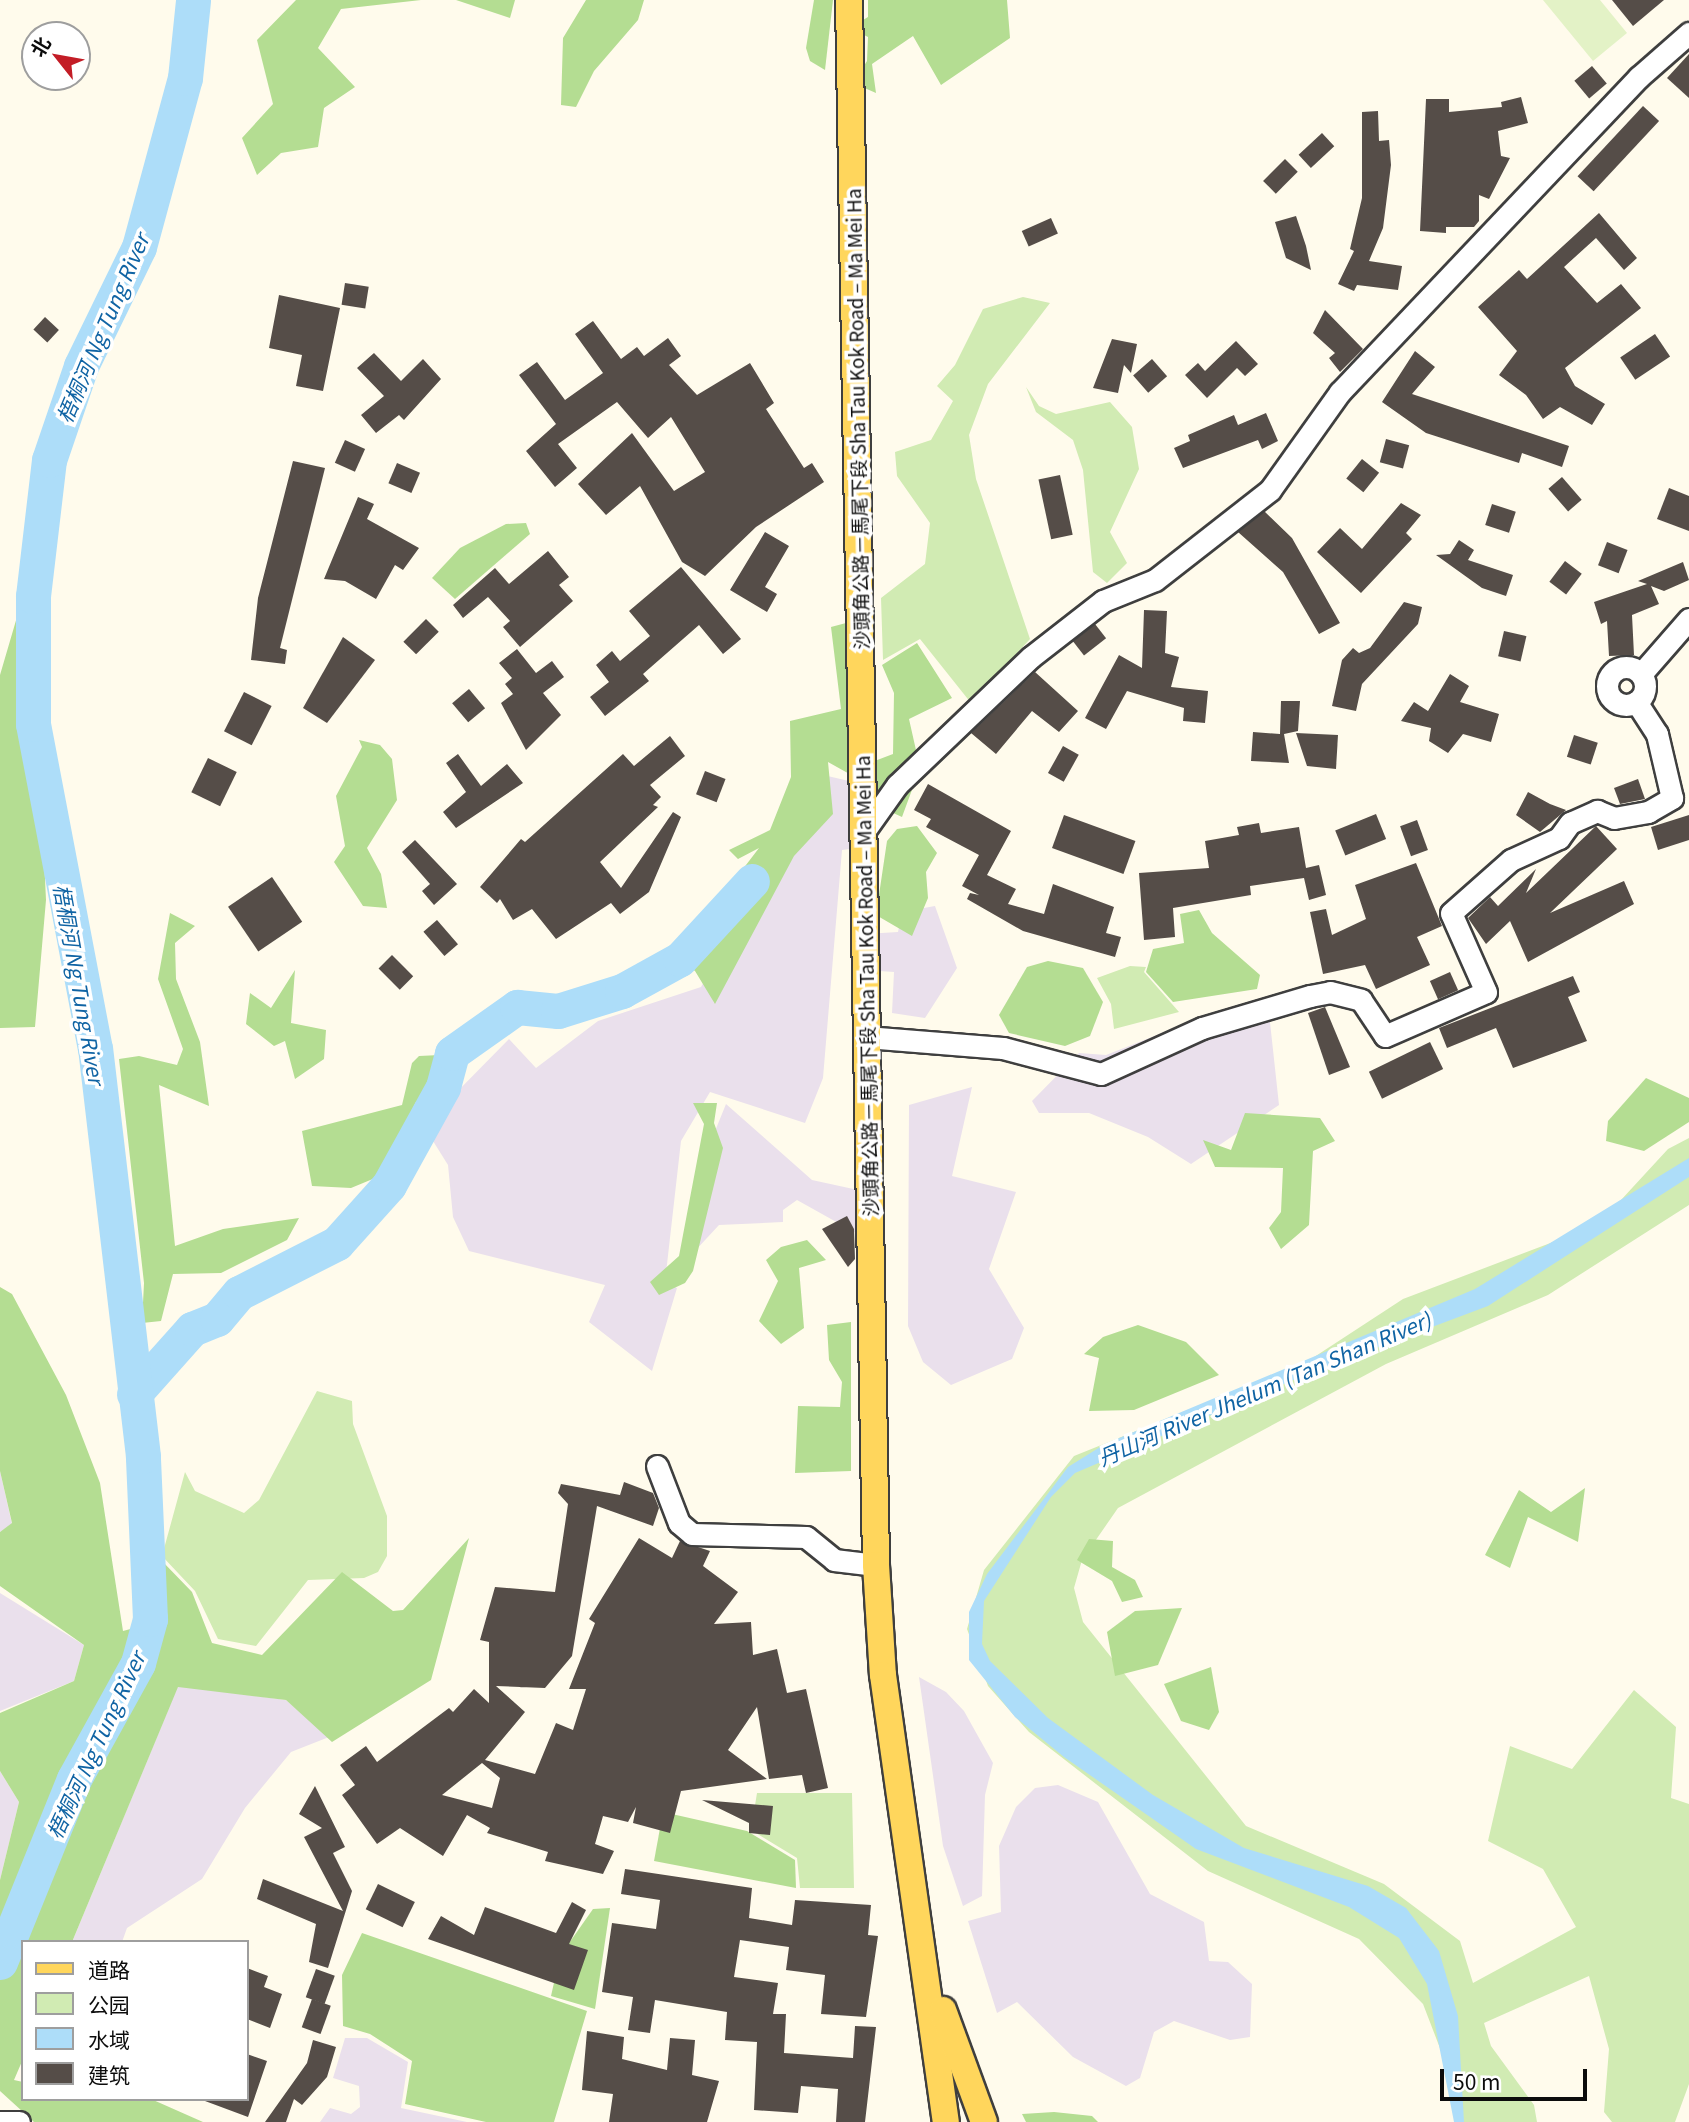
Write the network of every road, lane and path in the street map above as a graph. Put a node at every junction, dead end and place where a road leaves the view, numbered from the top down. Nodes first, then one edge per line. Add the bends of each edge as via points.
1 (849, 0) edge
2 (1689, 33) edge
3 (1689, 619) edge
4 (1642, 674) junction
5 (1636, 702) junction
6 (862, 835) junction
7 (866, 1037) junction
8 (657, 1466) dead end
9 (876, 1564) junction
10 (929, 1968) junction
11 (1, 2122) edge
12 (19, 2122) edge
13 (946, 2122) edge
14 (984, 2122) edge

1 - 6 main road, 沙頭角公路－馬尾下段 Sha Tau Kok Road – Ma Mei Ha
2 - 6 street via 1639,77 1340,392 1270,490 1155,580 1103,601 1031,657 897,785
3 - 4 street
4 - 5 street via 1647,683
4 - 5 street via 1626,667 1613,671 1607,683 1609,698
5 - 7 street via 1657,734 1672,798 1648,812 1614,818 1597,811 1570,822 1559,838 1511,860 1451,913 1486,992 1385,1036 1361,1000 1330,992 1202,1028 1101,1074 1003,1048
6 - 7 main road, 沙頭角公路－馬尾下段 Sha Tau Kok Road – Ma Mei Ha
7 - 9 main road, 沙頭角公路－馬尾下段 Sha Tau Kok Road – Ma Mei Ha
8 - 9 street via 679,1523 692,1534 806,1537 834,1560
9 - 10 main road, 沙頭角公路－馬尾下段 Sha Tau Kok Road – Ma Mei Ha via 883,1675
10 - 13 main road, 沙頭角公路－馬尾下段 Sha Tau Kok Road – Ma Mei Ha
10 - 14 main road, 沙頭角公路－馬尾下段 Sha Tau Kok Road – Ma Mei Ha
11 - 12 street

